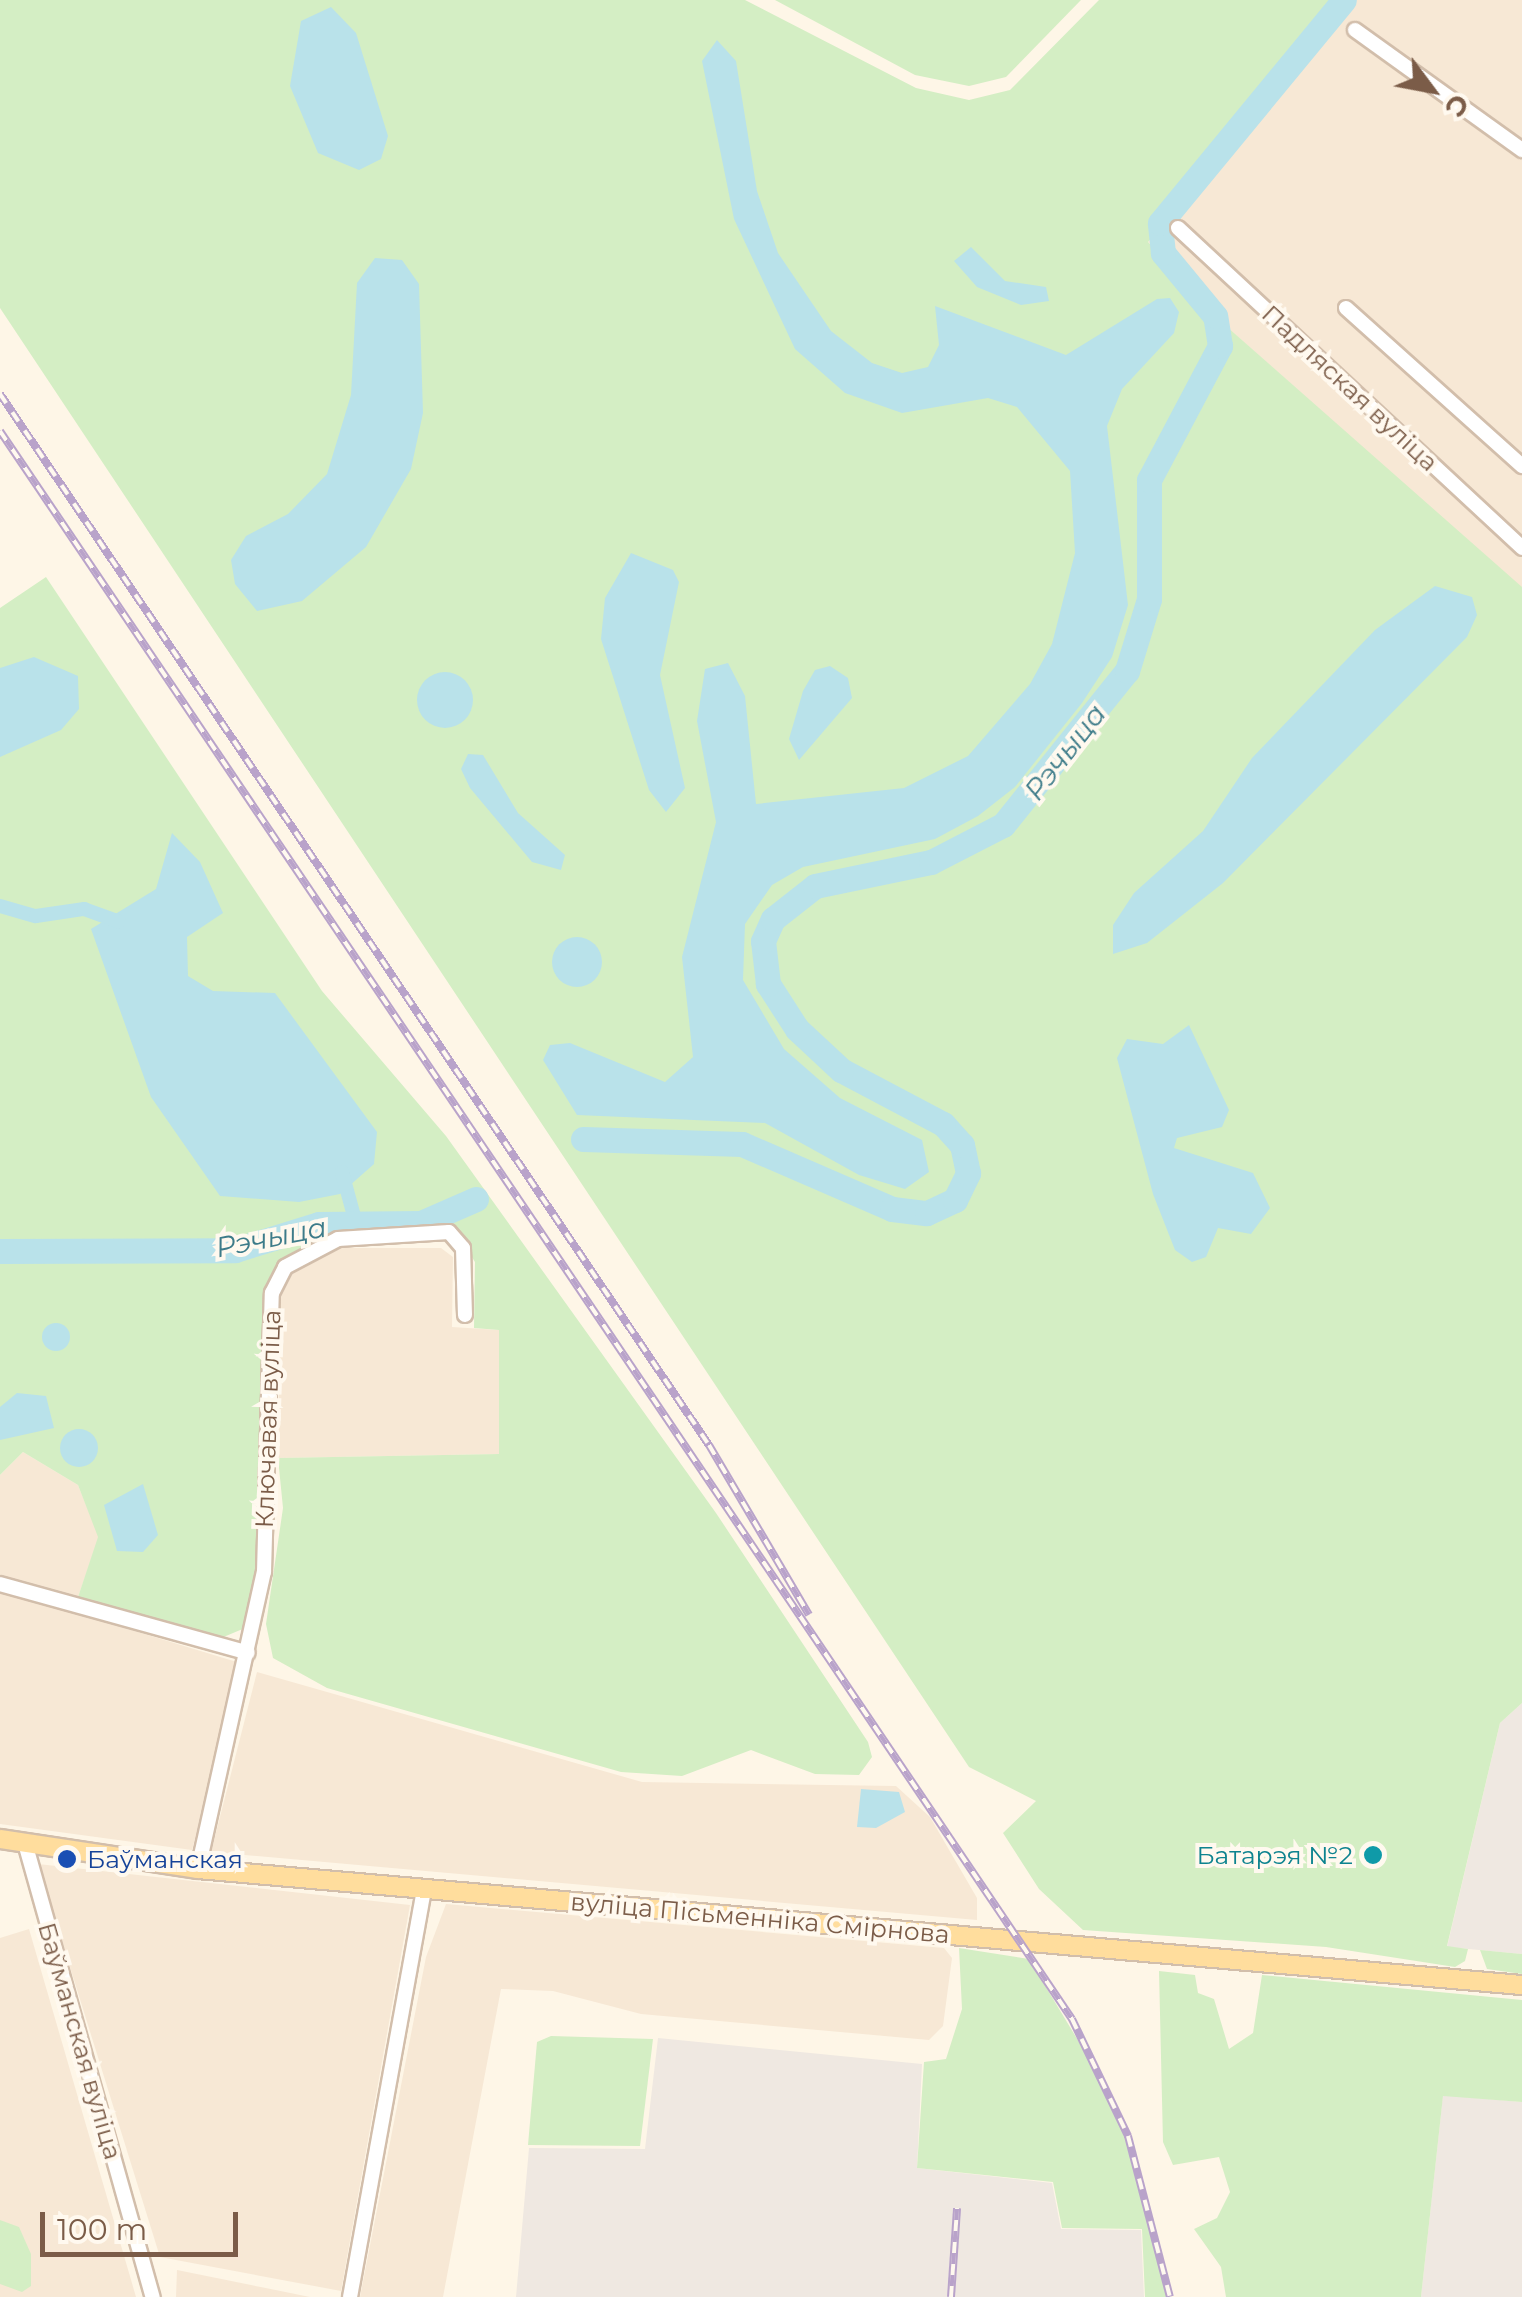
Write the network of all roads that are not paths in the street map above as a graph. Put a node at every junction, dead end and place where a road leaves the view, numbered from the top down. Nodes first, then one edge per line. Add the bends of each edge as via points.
1 (1355, 30) dead end
2 (1522, 150) edge
3 (1178, 228) dead end
4 (1346, 308) dead end
5 (1522, 466) edge
6 (1522, 523) edge
7 (1516, 543) edge
8 (465, 1314) dead end
9 (0, 1584) edge
10 (248, 1652) junction
11 (0, 1839) edge
12 (25, 1843) junction
13 (198, 1869) junction
14 (424, 1888) junction
15 (1522, 1985) edge
16 (152, 2297) edge
17 (350, 2297) edge

1 - 2 street
3 - 7 street, Падляская вуліца
4 - 5 street
6 - 7 street
8 - 10 street, Ключавая вуліца via 464,1248 449,1232 338,1239 286,1267 272,1293 264,1572
9 - 10 street
10 - 13 street, Ключавая вуліца
11 - 12 main road, вуліца Пісьменніка Смірнова
12 - 13 main road, вуліца Пісьменніка Смірнова
12 - 16 street, Баўманская вуліца
13 - 14 main road, вуліца Пісьменніка Смірнова
14 - 15 main road, вуліца Пісьменніка Смірнова
14 - 17 street

